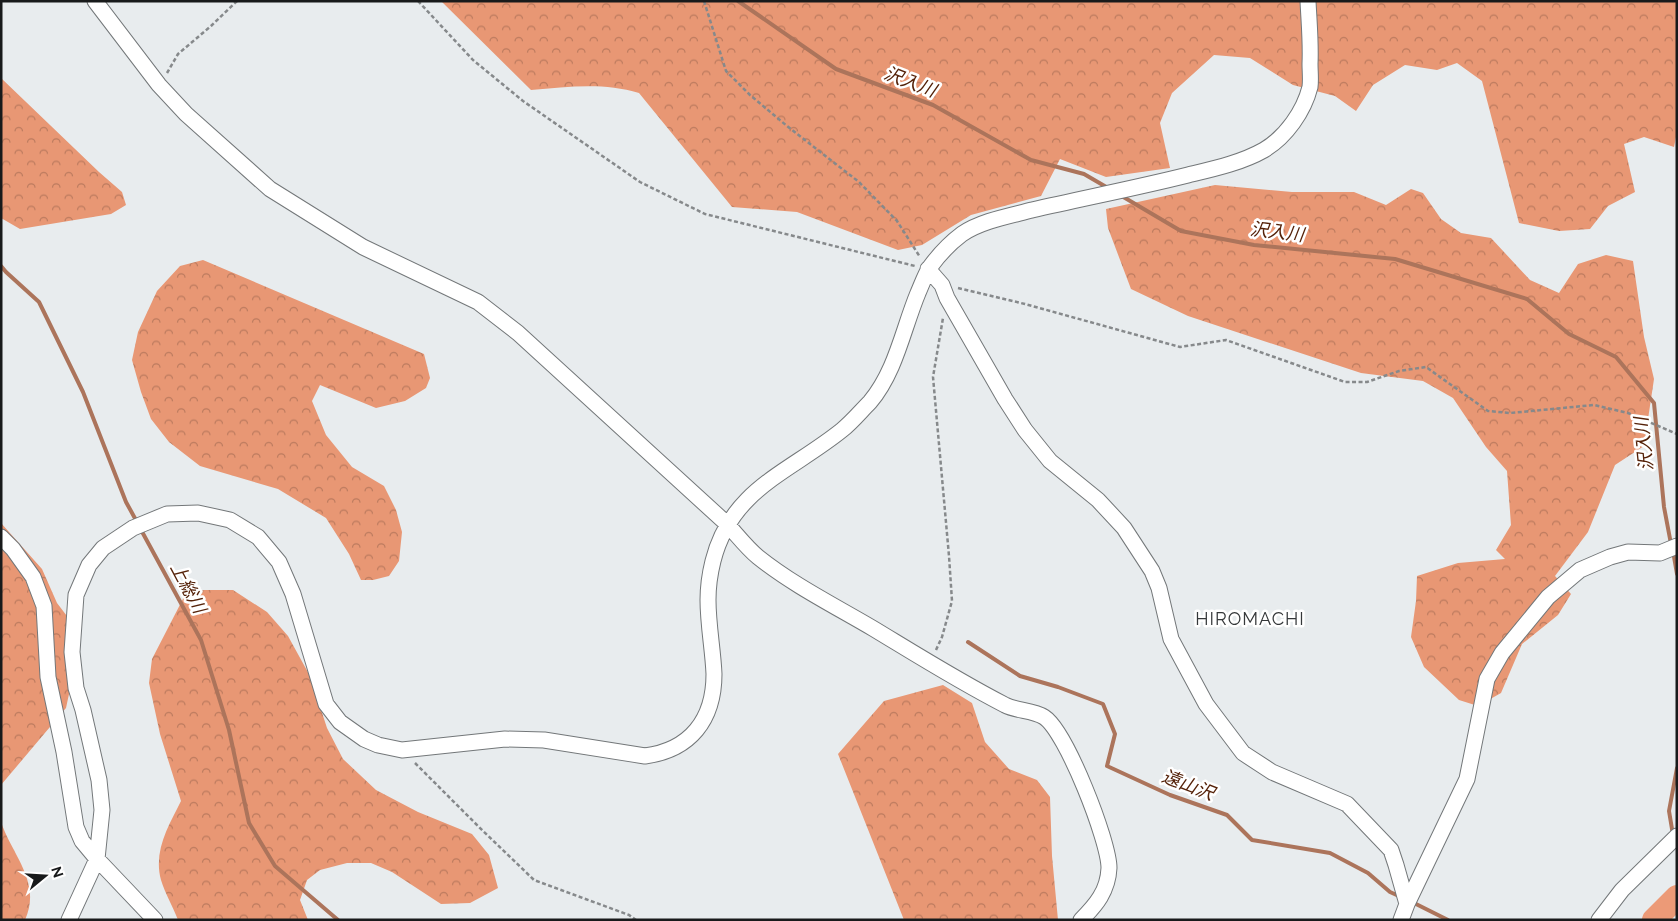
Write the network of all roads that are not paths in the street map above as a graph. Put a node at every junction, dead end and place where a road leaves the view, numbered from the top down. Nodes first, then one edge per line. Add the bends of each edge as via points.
1 (95, 1) edge
2 (1308, 1) edge
3 (928, 269) junction
4 (727, 524) junction
5 (1, 537) edge
6 (1677, 546) edge
7 (1677, 836) edge
8 (97, 859) junction
9 (1407, 904) junction
10 (69, 920) edge
11 (155, 920) edge
12 (1081, 920) edge
13 (1402, 920) edge
14 (1599, 920) edge

1 - 4 street via 159,85 186,114 270,189 363,247 478,302 518,333
2 - 3 street via 1310,85 1301,109 1283,135 1264,150 1227,165 1169,180 997,218 962,234
3 - 4 street via 908,316 893,365 872,399 844,429 759,487
3 - 9 street via 1025,430 1050,461 1098,500 1124,528 1152,572 1171,639 1206,704 1243,753 1272,772 1347,804 1391,850
4 - 8 street via 713,560 708,599 714,675 707,715 692,737 677,748 645,756 544,740 505,739 402,750 364,739 340,722 326,704 293,594 279,562 258,537 230,520 198,512 167,514 134,528 103,548 89,564 76,595 72,652 76,688 99,780 102,810
4 - 12 street via 757,556 785,576 1007,706 1044,717 1058,732 1094,811 1109,868 1106,889
5 - 8 street via 33,577 44,606 48,677 76,827 82,841
6 - 9 street via 1660,553 1628,552 1580,570 1548,597 1502,652 1488,679 1467,779
7 - 14 street via 1622,890
8 - 10 street
8 - 11 street
9 - 13 street

